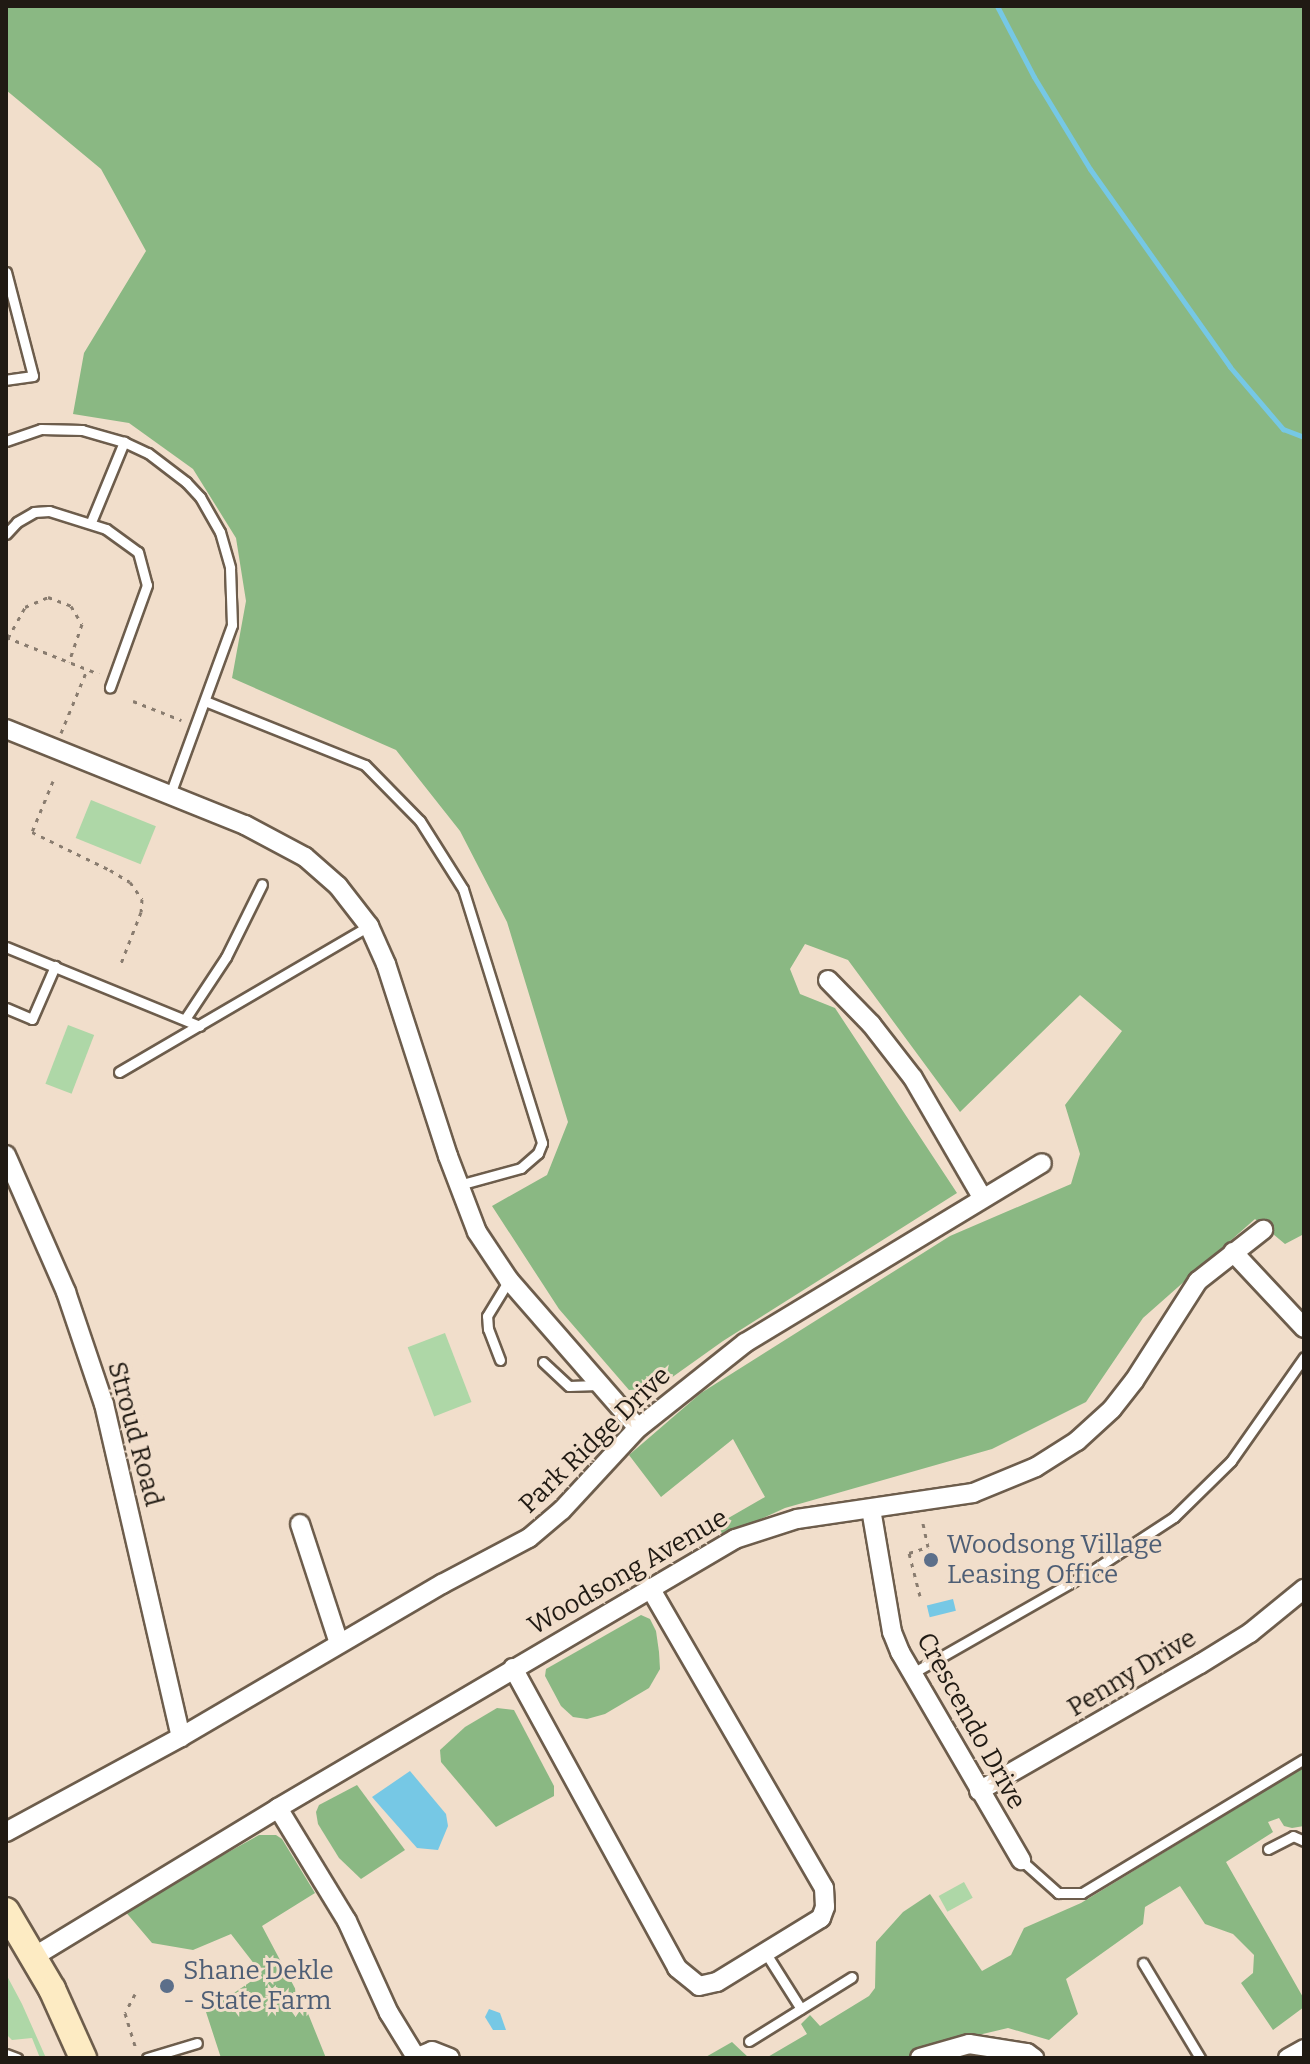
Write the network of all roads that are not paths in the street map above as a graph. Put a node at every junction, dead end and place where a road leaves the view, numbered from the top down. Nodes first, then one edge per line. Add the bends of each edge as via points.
1 (6, 272) edge
2 (6, 380) edge
3 (6, 441) edge
4 (124, 442) junction
5 (91, 522) junction
6 (6, 534) edge
7 (110, 687) dead end
8 (205, 701) junction
9 (6, 729) edge
10 (170, 794) junction
11 (262, 884) dead end
12 (369, 926) junction
13 (6, 947) edge
14 (55, 966) junction
15 (828, 980) dead end
16 (6, 1008) edge
17 (185, 1019) junction
18 (200, 1026) junction
19 (119, 1072) dead end
20 (6, 1155) edge
21 (1042, 1163) dead end
22 (459, 1185) junction
23 (982, 1197) junction
24 (1263, 1230) dead end
25 (1233, 1252) junction
26 (509, 1280) junction
27 (1304, 1328) edge
28 (1304, 1357) edge
29 (500, 1360) dead end
30 (543, 1362) dead end
31 (600, 1385) junction
32 (638, 1428) junction
33 (871, 1509) junction
34 (300, 1524) dead end
35 (650, 1588) junction
36 (1304, 1589) edge
37 (339, 1643) junction
38 (513, 1668) junction
39 (911, 1674) junction
40 (181, 1737) junction
41 (1304, 1759) edge
42 (979, 1791) junction
43 (278, 1808) junction
44 (6, 1832) edge
45 (1304, 1841) edge
46 (1268, 1849) dead end
47 (1021, 1860) joint
48 (6, 1911) edge
49 (765, 1952) junction
50 (35, 1956) junction
51 (1143, 1963) dead end
52 (852, 1977) dead end
53 (801, 2009) junction
54 (749, 2041) dead end
55 (197, 2043) dead end
56 (1304, 2049) edge
57 (6, 2054) edge
58 (17, 2058) edge
59 (83, 2058) edge
60 (147, 2058) edge
61 (415, 2058) edge
62 (450, 2058) edge
63 (920, 2058) edge
64 (1034, 2058) edge
65 (1200, 2058) edge
66 (1288, 2058) edge

1 - 2 lane via 33,376
3 - 4 lane via 41,429 82,430
4 - 5 lane
4 - 8 lane via 186,482 220,532 230,568 232,625
5 - 6 lane via 34,512
5 - 7 lane via 138,552 146,576 143,605
8 - 10 lane
8 - 22 lane via 365,765 420,821 463,889 542,1143 521,1168
9 - 10 street
10 - 12 street via 305,857 338,886
11 - 17 lane via 226,957
12 - 18 lane
12 - 22 street
13 - 14 lane
14 - 16 lane via 32,1019
14 - 17 lane
15 - 23 street via 913,1078
17 - 18 lane
18 - 19 lane
20 - 40 street, Stroud Road via 66,1292 104,1404
21 - 23 street, Park Ridge Drive
22 - 26 street via 477,1232
23 - 32 street, Park Ridge Drive via 745,1343
24 - 25 street, Woodsong Avenue
25 - 27 street
25 - 33 street, Woodsong Avenue via 1198,1281 1134,1381 1077,1441 1036,1467 973,1493
26 - 29 lane via 487,1316
26 - 31 street
28 - 39 lane via 1231,1461 1174,1517 1090,1572
30 - 31 lane via 569,1386
31 - 32 street
32 - 37 street, Park Ridge Drive via 529,1538
33 - 35 street, Woodsong Avenue via 768,1526
33 - 39 street, Crescendo Drive via 892,1632
34 - 37 street
35 - 38 street, Woodsong Avenue
35 - 49 street via 824,1888 821,1918
36 - 42 street, Penny Drive via 1250,1633
37 - 40 street, Park Ridge Drive via 300,1671
38 - 43 street, Woodsong Avenue
38 - 49 street via 677,1968 699,1986 717,1982
39 - 42 street, Crescendo Drive
40 - 44 street, Park Ridge Drive
41 - 47 lane via 1082,1893 1058,1893
42 - 47 street, Crescendo Drive
43 - 50 street, Woodsong Avenue
43 - 61 street via 347,1921
45 - 46 lane via 1293,1836
48 - 50 main road
49 - 53 lane
50 - 59 main road
51 - 65 lane
52 - 53 lane
53 - 54 lane
55 - 60 lane
56 - 66 street
57 - 58 lane
61 - 62 street via 432,2051
63 - 64 street via 969,2044

